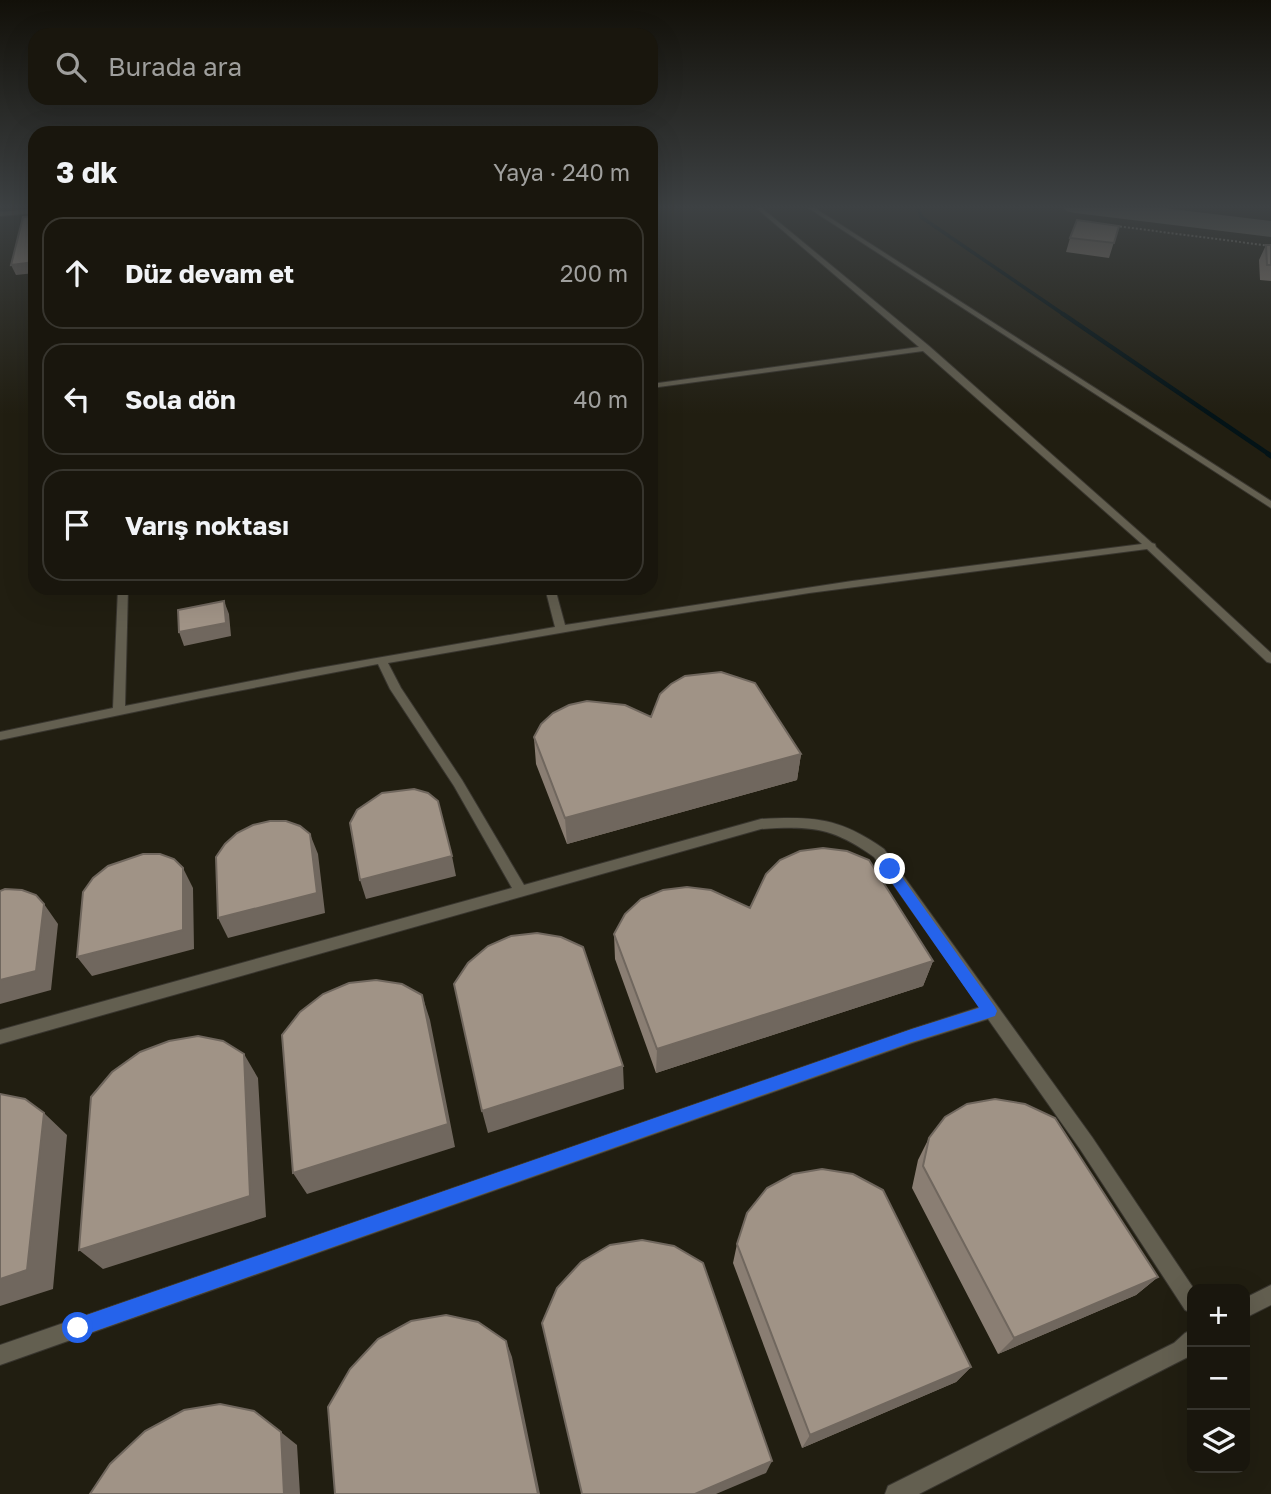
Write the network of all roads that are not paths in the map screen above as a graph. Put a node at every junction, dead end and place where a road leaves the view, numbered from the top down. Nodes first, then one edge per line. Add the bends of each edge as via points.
1 (838, 275) edge
2 (915, 275) edge
3 (926, 348) junction
4 (658, 385) edge
5 (1271, 505) edge
6 (1152, 546) junction
7 (123, 595) edge
8 (553, 595) edge
9 (561, 629) junction
10 (1271, 659) edge
11 (382, 662) junction
12 (120, 710) junction
13 (0, 736) edge
14 (520, 890) junction
15 (990, 1011) junction
16 (0, 1037) edge
17 (1187, 1295) edge
18 (1271, 1295) edge
19 (1250, 1306) edge
20 (1187, 1345) edge
21 (0, 1355) edge
22 (896, 1494) edge

1 - 3 lane
2 - 5 lane
3 - 4 lane
3 - 6 lane
6 - 9 lane via 811,589
6 - 10 lane
7 - 12 lane
8 - 9 lane
9 - 11 lane
11 - 12 lane
11 - 14 lane
12 - 13 lane
14 - 15 lane via 761,824 829,824 855,835 879,853
14 - 16 lane
15 - 17 lane via 1086,1143
15 - 21 lane
18 - 19 lane
20 - 22 lane

